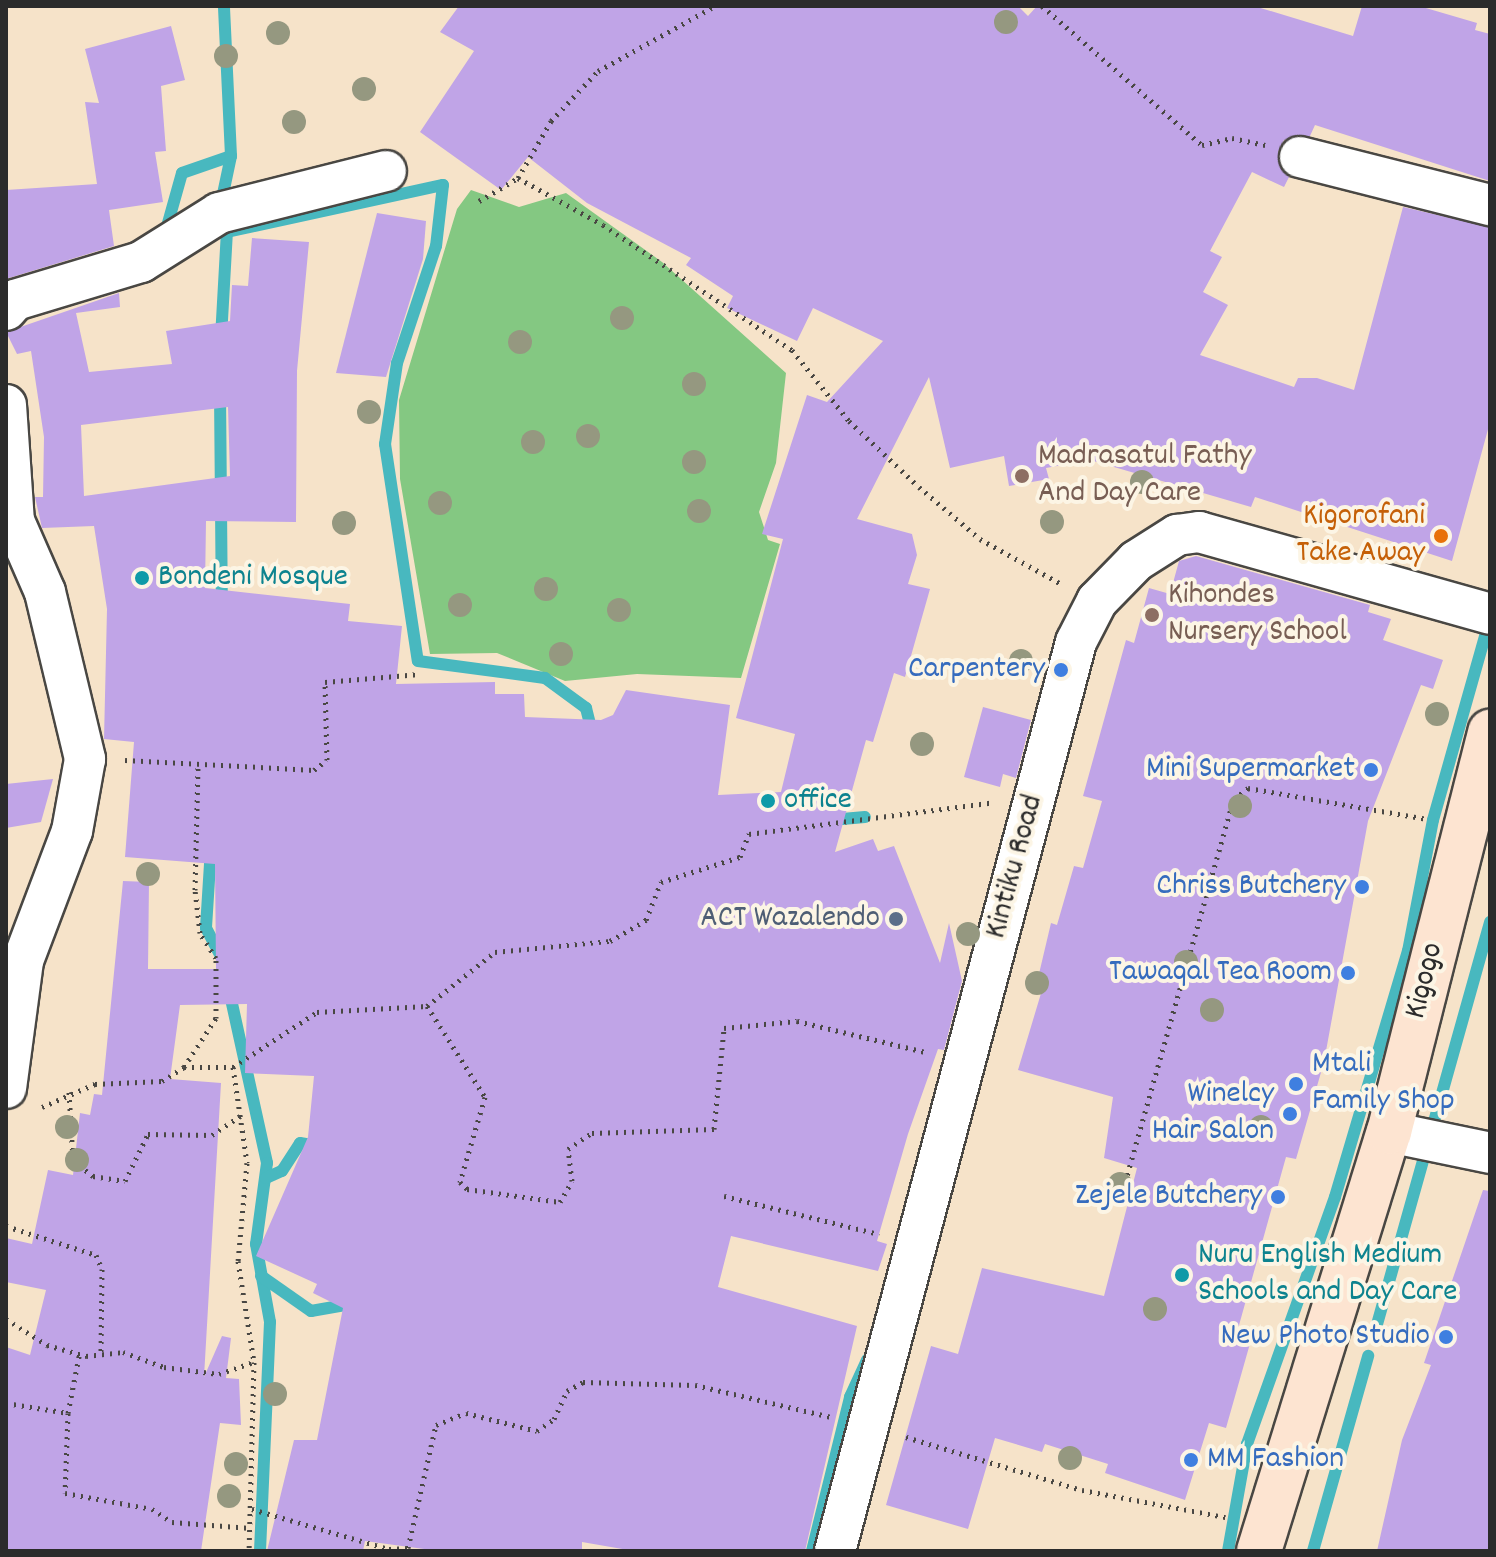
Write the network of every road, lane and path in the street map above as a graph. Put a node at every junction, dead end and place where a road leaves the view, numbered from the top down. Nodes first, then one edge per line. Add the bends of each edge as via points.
1 (715, 6) edge
2 (1042, 6) edge
3 (1300, 157) joint
4 (386, 171) dead end
5 (518, 178) junction
6 (479, 201) dead end
7 (1490, 205) edge
8 (6, 310) edge
9 (6, 405) edge
10 (1097, 601) junction
11 (1490, 614) edge
12 (420, 674) dead end
13 (1490, 732) edge
14 (85, 759) junction
15 (198, 764) junction
16 (1035, 798) junction
17 (1474, 808) edge
18 (427, 1006) junction
19 (964, 1065) junction
20 (184, 1067) junction
21 (233, 1067) junction
22 (69, 1092) junction
23 (20, 1100) edge
24 (242, 1115) junction
25 (1389, 1132) junction
26 (1490, 1153) edge
27 (1123, 1190) dead end
28 (724, 1196) dead end
29 (6, 1226) edge
30 (919, 1244) junction
31 (6, 1319) edge
32 (80, 1350) junction
33 (101, 1356) junction
34 (254, 1362) junction
35 (6, 1403) edge
36 (68, 1413) junction
37 (867, 1426) junction
38 (252, 1509) junction
39 (251, 1528) junction
40 (1262, 1538) edge
41 (249, 1551) edge
42 (835, 1551) edge

1 - 5 path via 598,71 551,121
2 - 3 path via 1202,145 1248,139
3 - 7 street
4 - 8 street via 219,213 141,262 15,300
5 - 6 path
5 - 10 path via 603,225 792,350 849,421 980,539
9 - 14 street via 14,521 60,643
10 - 11 street, Kintiku Road via 1136,561 1177,535 1199,532
10 - 16 street, Kintiku Road via 1076,642
12 - 15 path via 325,682 327,760 314,770
13 - 17 main road, Kigogo
14 - 15 path
14 - 23 street via 72,831 23,961
15 - 20 path via 195,890 200,933 216,958 218,983 216,1018
16 - 18 path via 749,834 740,857 661,882 640,926 585,949 495,952
16 - 19 street, Kintiku Road
17 - 25 main road, Kigogo
17 - 27 path via 1248,788 1239,792
18 - 19 path via 485,1097 460,1182 511,1197 560,1202 572,1181 568,1149 592,1133 714,1129 724,1028 797,1021
18 - 21 path via 317,1012
19 - 30 street, Kintiku Road
20 - 21 path
20 - 22 path via 162,1081
21 - 24 path
22 - 23 path
22 - 24 path via 73,1160 93,1176 125,1181 148,1134 212,1135
24 - 34 path via 247,1192 238,1261
25 - 26 street
25 - 40 main road, Kigogo
28 - 30 path
29 - 33 path via 38,1242 96,1255 102,1269
30 - 37 street, Kintiku Road
31 - 32 path via 47,1345
32 - 33 path
32 - 36 path
33 - 34 path via 123,1352 164,1367 219,1374
34 - 38 path
35 - 36 path
36 - 39 path via 65,1493 152,1509 172,1522
37 - 38 path via 695,1385 583,1382 567,1391 554,1419 537,1431 466,1413 436,1425 408,1548 389,1549
37 - 40 path
37 - 42 street, Kintiku Road
38 - 39 path
39 - 41 path

